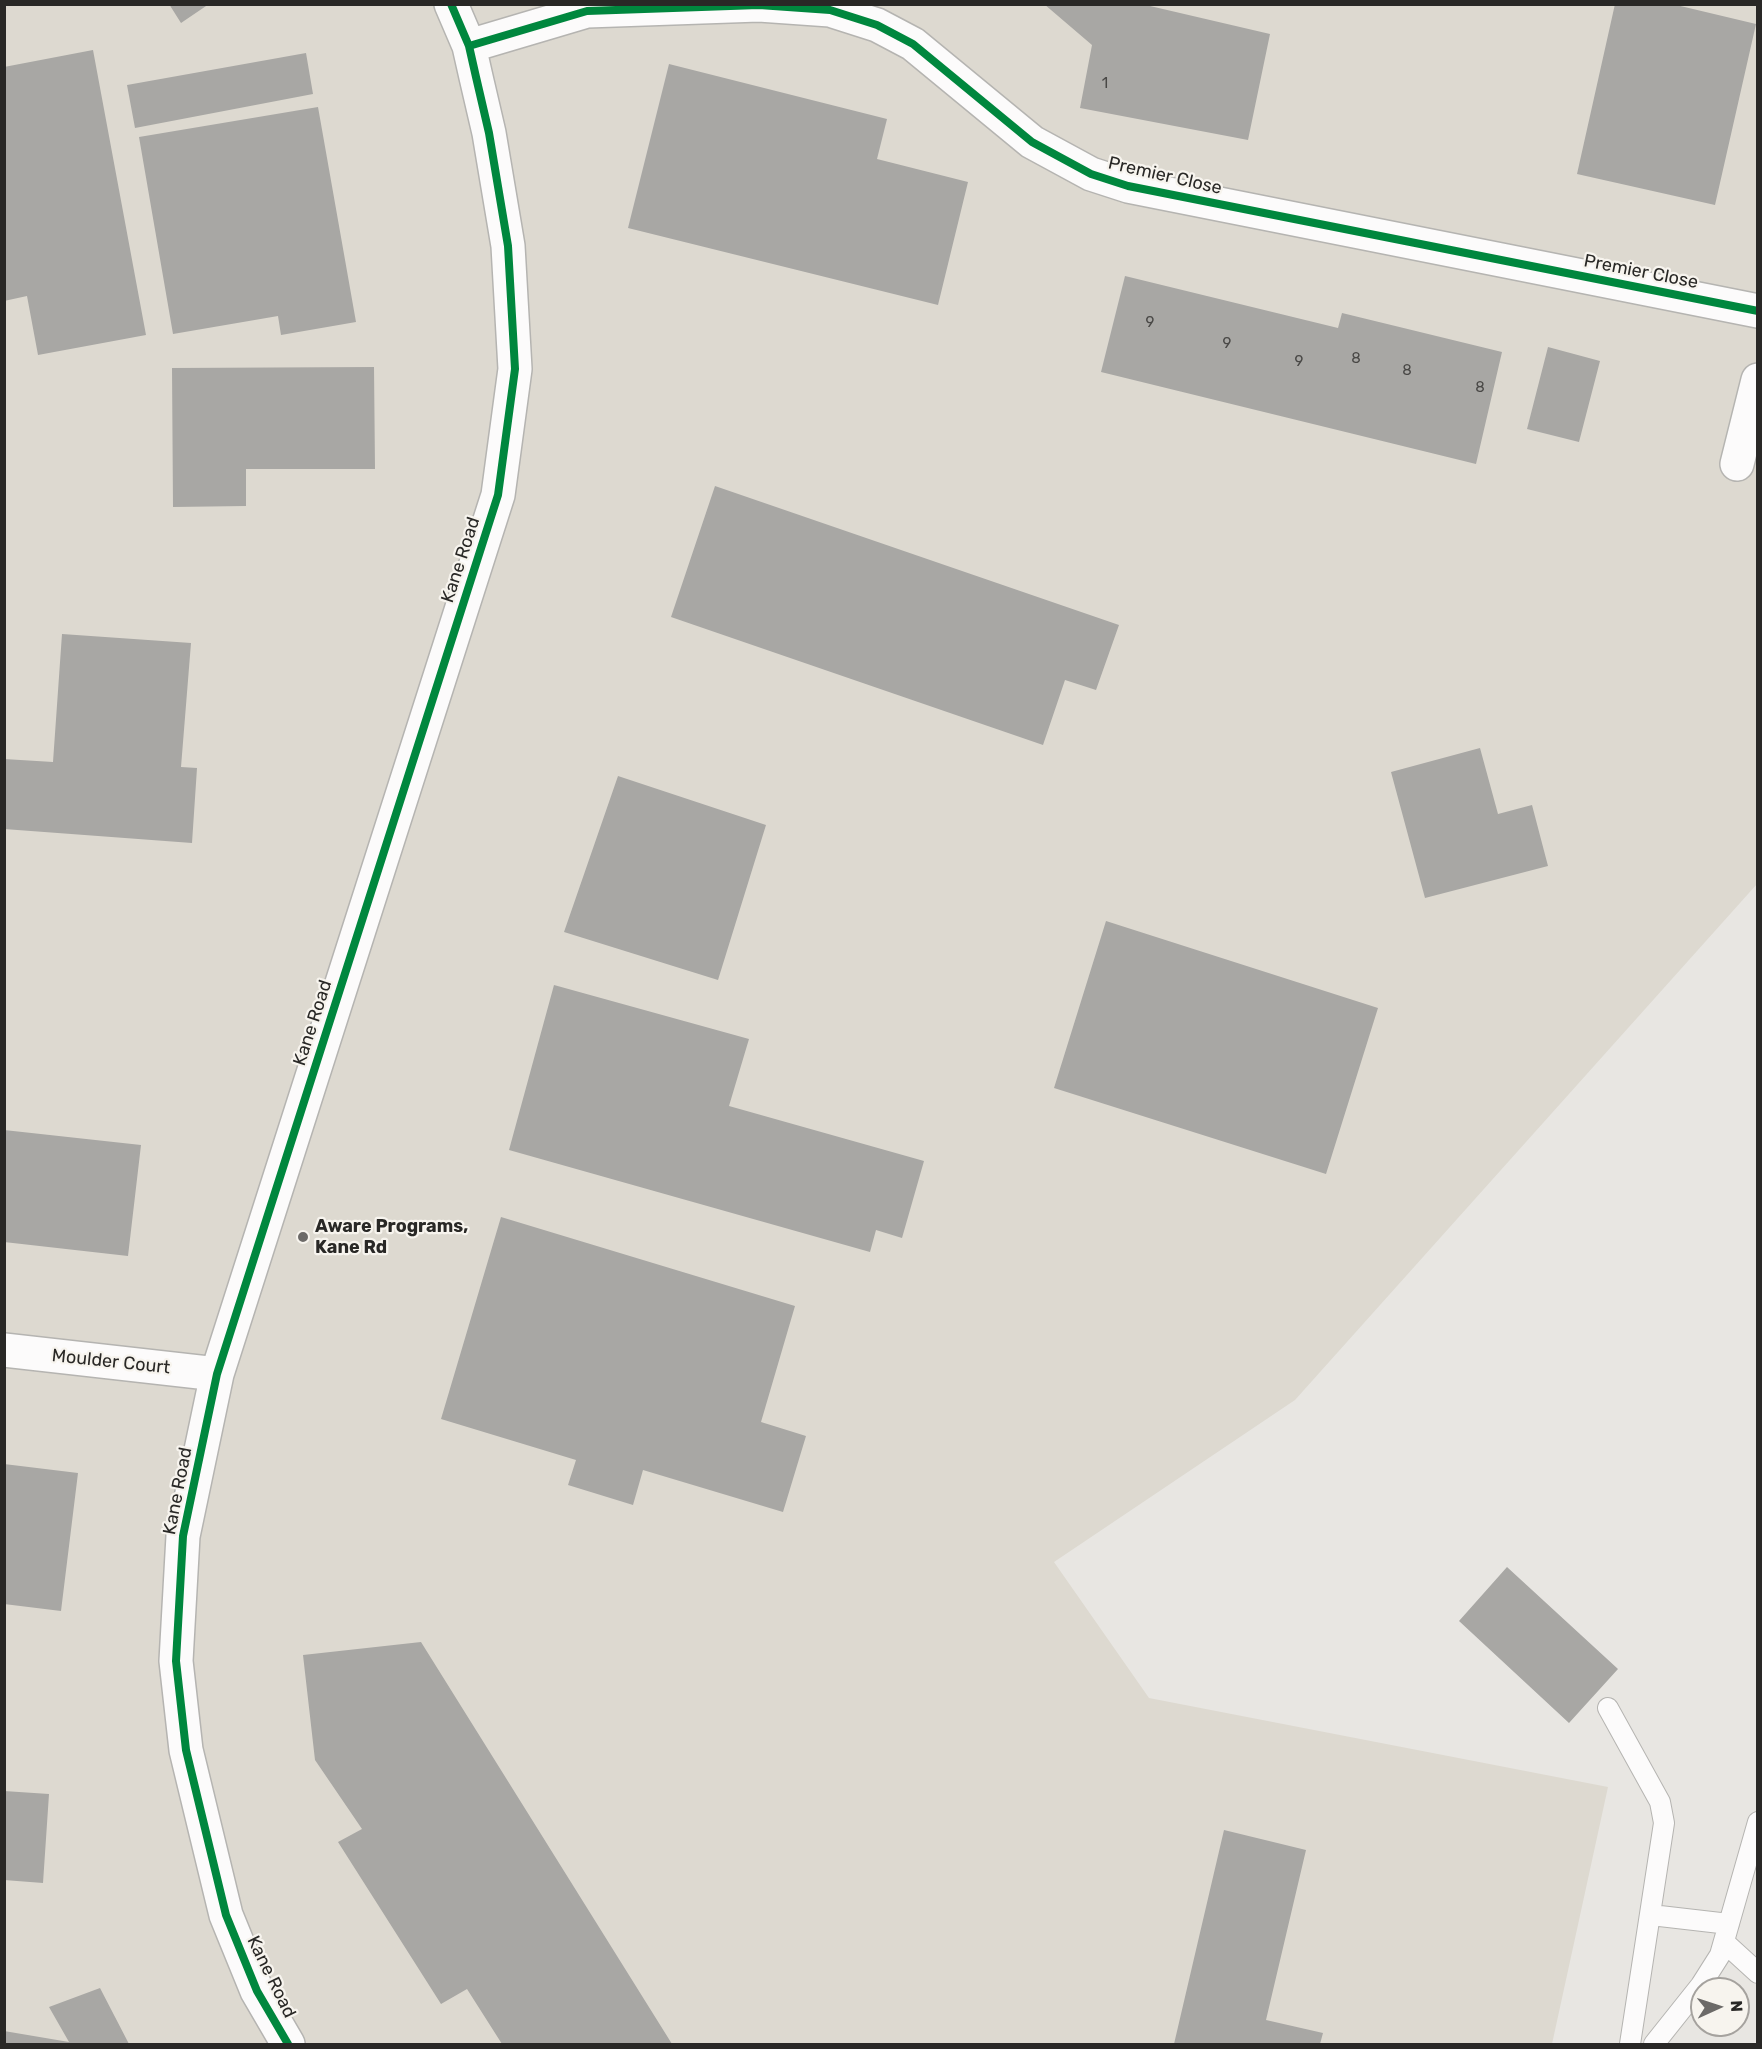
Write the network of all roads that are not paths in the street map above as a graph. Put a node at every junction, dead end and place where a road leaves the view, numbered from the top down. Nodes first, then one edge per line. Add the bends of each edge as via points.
1 (451, 4) edge
2 (468, 46) junction
3 (1758, 311) edge
4 (1758, 380) edge
5 (1737, 464) dead end
6 (4, 1350) edge
7 (217, 1374) junction
8 (1608, 1708) dead end
9 (1758, 1822) edge
10 (1651, 1915) junction
11 (1726, 1933) junction
12 (1758, 1973) edge
13 (288, 2044) edge
14 (1630, 2044) edge
15 (1654, 2044) edge

1 - 2 street, Kane Road
2 - 3 street, Premier Close via 587,11 759,5 830,10 877,25 913,44 1032,142 1091,174 1128,186
2 - 7 street, Kane Road via 489,133 508,246 515,369 498,495
4 - 5 street
6 - 7 street, Moulder Court
7 - 13 street, Kane Road via 183,1536 176,1661 186,1750 226,1915 257,1991
8 - 10 lane via 1660,1802 1664,1824
9 - 11 lane
10 - 11 lane
10 - 14 lane
11 - 12 lane
11 - 15 lane via 1720,1955 1701,1985

